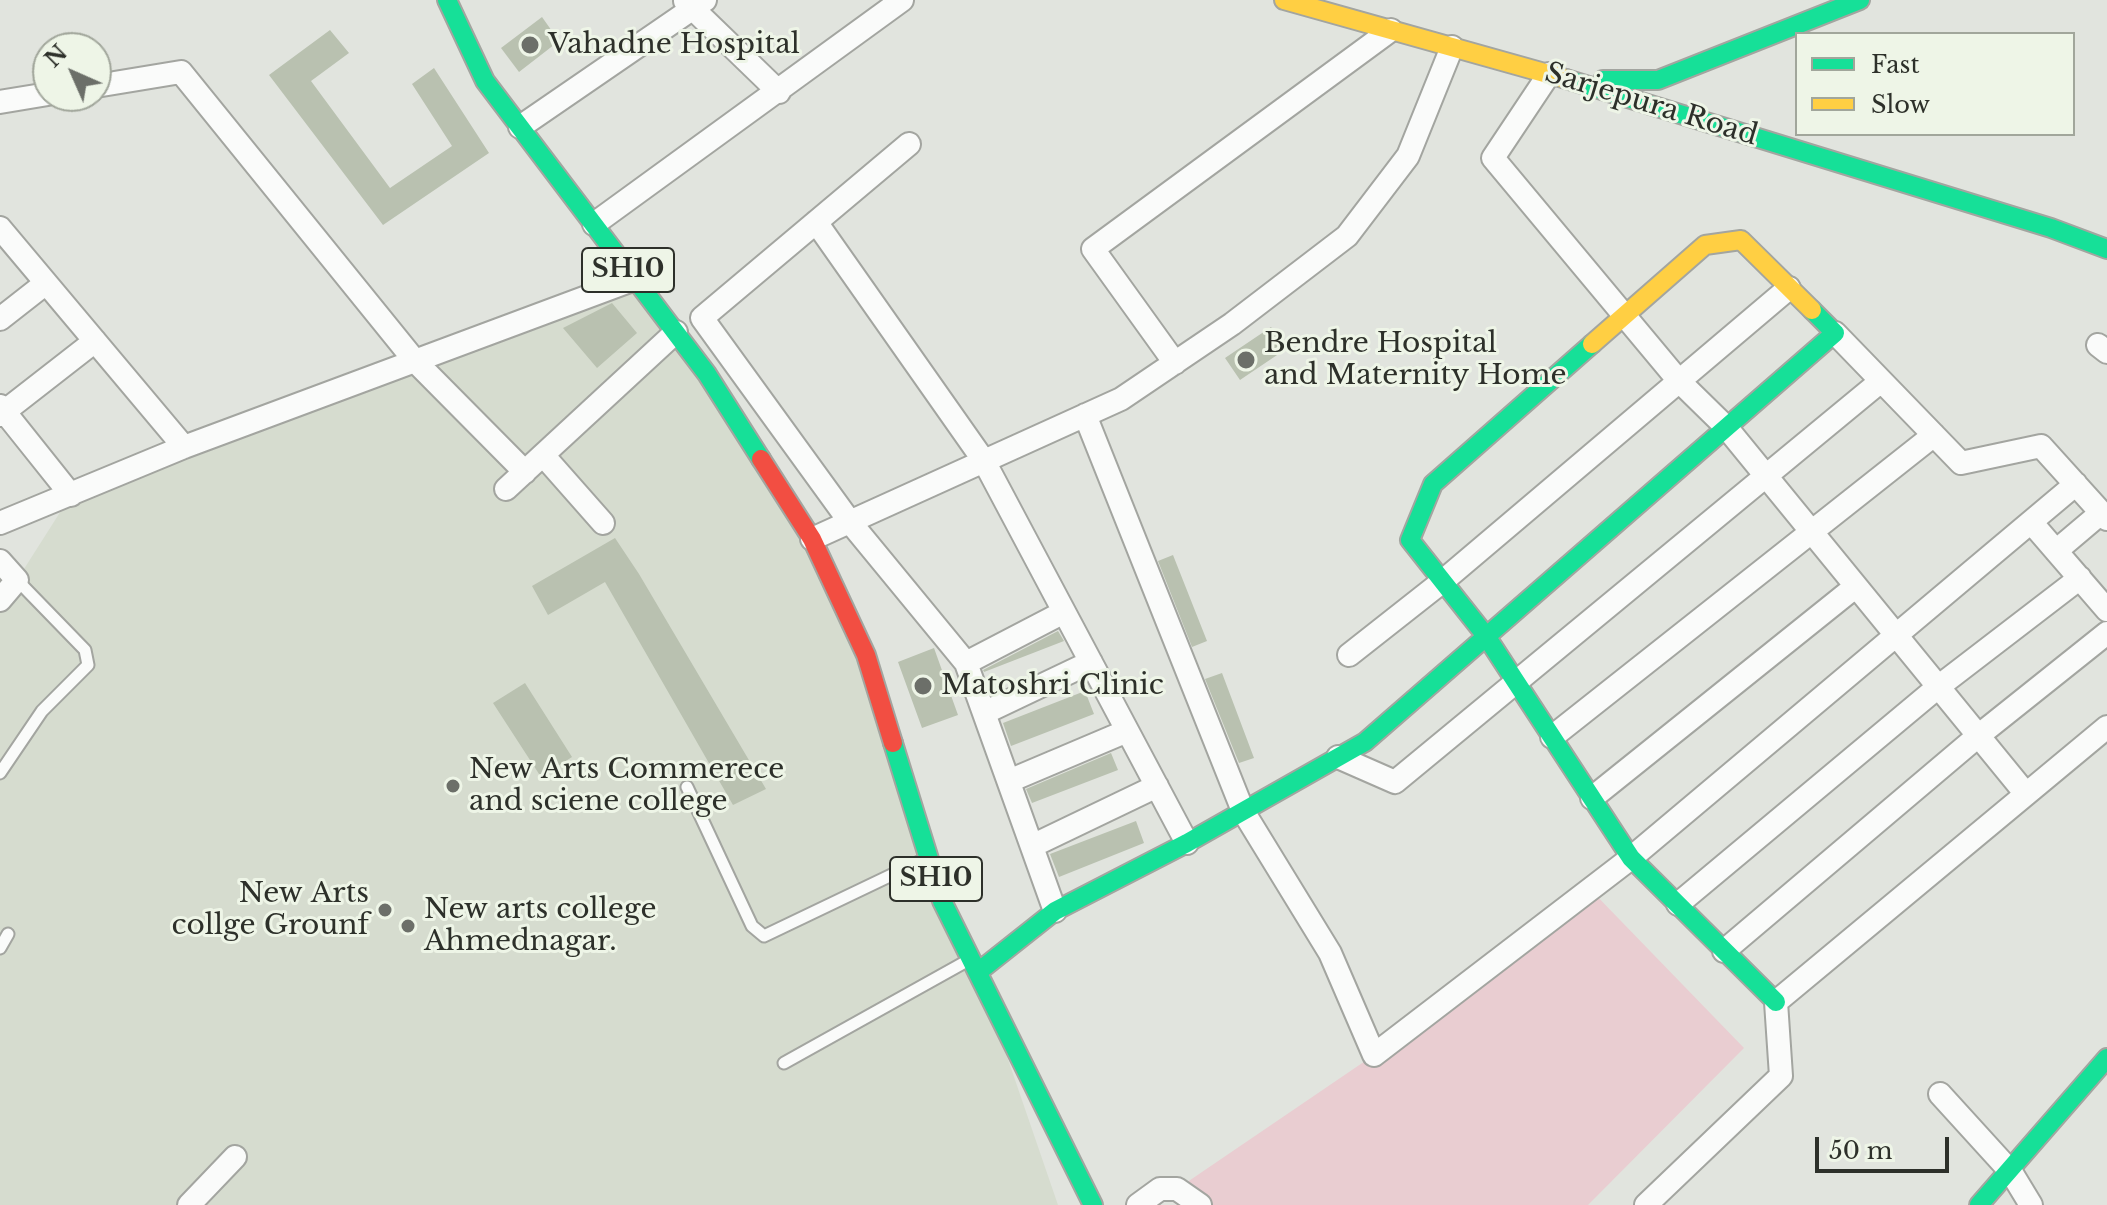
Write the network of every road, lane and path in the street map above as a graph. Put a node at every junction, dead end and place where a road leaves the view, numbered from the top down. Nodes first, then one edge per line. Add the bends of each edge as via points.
1 (447, 0) edge
2 (902, 0) edge
3 (1284, 0) edge
4 (1860, 0) edge
5 (694, 2) edge
6 (1391, 30) junction
7 (1452, 47) junction
8 (1559, 77) junction
9 (112, 83) edge
10 (779, 92) junction
11 (32, 97) edge
12 (0, 102) edge
13 (520, 127) junction
14 (909, 144) dead end
15 (816, 222) junction
16 (594, 224) junction
17 (0, 228) edge
18 (2107, 249) edge
19 (635, 279) junction
20 (46, 283) junction
21 (1789, 288) junction
22 (1624, 317) junction
23 (0, 319) edge
24 (676, 332) junction
25 (1835, 333) junction
26 (95, 341) junction
27 (415, 361) junction
28 (1175, 363) junction
29 (1679, 381) junction
30 (1881, 381) junction
31 (1, 411) edge
32 (1085, 415) junction
33 (1726, 427) junction
34 (1934, 435) junction
35 (184, 447) junction
36 (543, 455) junction
37 (984, 461) junction
38 (525, 472) junction
39 (1765, 477) junction
40 (2076, 484) junction
41 (506, 489) dead end
42 (71, 495) junction
43 (2104, 516) edge
44 (850, 522) junction
45 (2031, 522) junction
46 (0, 523) edge
47 (603, 523) dead end
48 (1810, 533) junction
49 (812, 539) junction
50 (2056, 551) junction
51 (0, 561) edge
52 (2080, 578) junction
53 (17, 580) junction
54 (1443, 581) junction
55 (1855, 587) junction
56 (0, 600) edge
57 (2107, 610) edge
58 (1064, 612) junction
59 (2107, 633) edge
60 (1895, 635) junction
61 (1486, 636) junction
62 (1349, 655) dead end
63 (1091, 662) junction
64 (966, 663) junction
65 (1517, 684) junction
66 (1938, 687) junction
67 (984, 713) junction
68 (2107, 727) edge
69 (1127, 731) junction
70 (1978, 736) junction
71 (1552, 737) junction
72 (1338, 757) junction
73 (0, 773) edge
74 (1009, 781) junction
75 (1157, 786) junction
76 (687, 787) dead end
77 (2026, 794) junction
78 (1592, 798) junction
79 (1243, 811) junction
80 (1187, 843) junction
81 (1032, 846) junction
82 (929, 857) junction
83 (1631, 858) junction
84 (1678, 904) junction
85 (1055, 911) junction
86 (8, 934) dead end
87 (0, 948) edge
88 (1724, 951) junction
89 (974, 965) junction
90 (1776, 1002) junction
91 (2107, 1058) edge
92 (784, 1063) dead end
93 (1940, 1094) dead end
94 (235, 1157) dead end
95 (2011, 1172) junction
96 (189, 1205) edge
97 (1093, 1205) edge
98 (1138, 1205) edge
99 (1200, 1205) edge
100 (1646, 1205) edge
101 (1979, 1205) edge
102 (2031, 1205) edge

1 - 13 street, SH10 via 485,81
2 - 10 street
3 - 6 street, Sarjepura Road
4 - 8 street via 1658,80
5 - 10 street
5 - 13 street
6 - 7 street, Sarjepura Road
6 - 28 street via 1093,249
7 - 8 street, Sarjepura Road
7 - 28 street via 1408,156 1347,236
8 - 18 street, Sarjepura Road
8 - 22 street via 1493,158
9 - 27 street via 181,72
10 - 16 street
11 - 12 street
13 - 16 street, SH10
14 - 15 street
15 - 37 street
15 - 44 street via 702,318
16 - 19 street, SH10
17 - 20 street
19 - 24 street, SH10
19 - 27 street
20 - 23 street
20 - 26 street
21 - 22 street via 1741,240 1705,245
21 - 25 street
21 - 29 street
22 - 29 street
22 - 54 street via 1433,484 1410,540
24 - 36 street
24 - 49 street, SH10
25 - 30 street
25 - 33 street
26 - 31 street
26 - 35 street
27 - 35 street
27 - 38 street
28 - 32 street via 1121,399
29 - 33 street
29 - 54 street
30 - 34 street
30 - 39 street
31 - 42 street
32 - 37 street
32 - 79 street
33 - 39 street
33 - 61 street
34 - 40 street via 1961,463 2041,446
34 - 48 street
35 - 42 street
36 - 38 street
36 - 47 street
37 - 44 street
37 - 58 street
38 - 41 street
39 - 48 street
39 - 65 street
40 - 43 street
40 - 45 street
42 - 46 street
43 - 50 street
44 - 49 street
44 - 64 street
45 - 50 street
45 - 60 street
48 - 55 street
48 - 71 street
49 - 82 street, SH10 via 866,655
50 - 52 street
51 - 53 street
52 - 57 street
52 - 66 street
53 - 56 street
53 - 73 lane via 85,650 88,665 42,711
54 - 61 street
54 - 62 street
55 - 60 street
55 - 78 street
58 - 63 street
58 - 64 street
59 - 70 street
60 - 66 street
60 - 83 street
61 - 65 street
61 - 72 street via 1365,742
63 - 67 street
63 - 69 street
64 - 67 street
65 - 71 street
65 - 72 street via 1395,782
66 - 70 street
66 - 84 street
67 - 74 street
68 - 77 street
69 - 74 street
69 - 75 street
70 - 77 street
70 - 88 street
71 - 78 street
72 - 79 street
74 - 81 street
75 - 80 street
75 - 81 street
76 - 82 lane via 752,926 764,936
77 - 90 street
78 - 83 street
79 - 80 street
79 - 83 street via 1330,953 1374,1055
80 - 85 street
81 - 85 street
82 - 89 street, SH10 via 942,901
83 - 84 street
84 - 88 street
85 - 89 street
86 - 87 lane
88 - 90 street
89 - 92 lane
89 - 97 street, SH10
90 - 100 street via 1781,1076
91 - 95 street
93 - 95 street
94 - 96 street
95 - 101 street
95 - 102 street
98 - 99 street via 1160,1189 1177,1189

